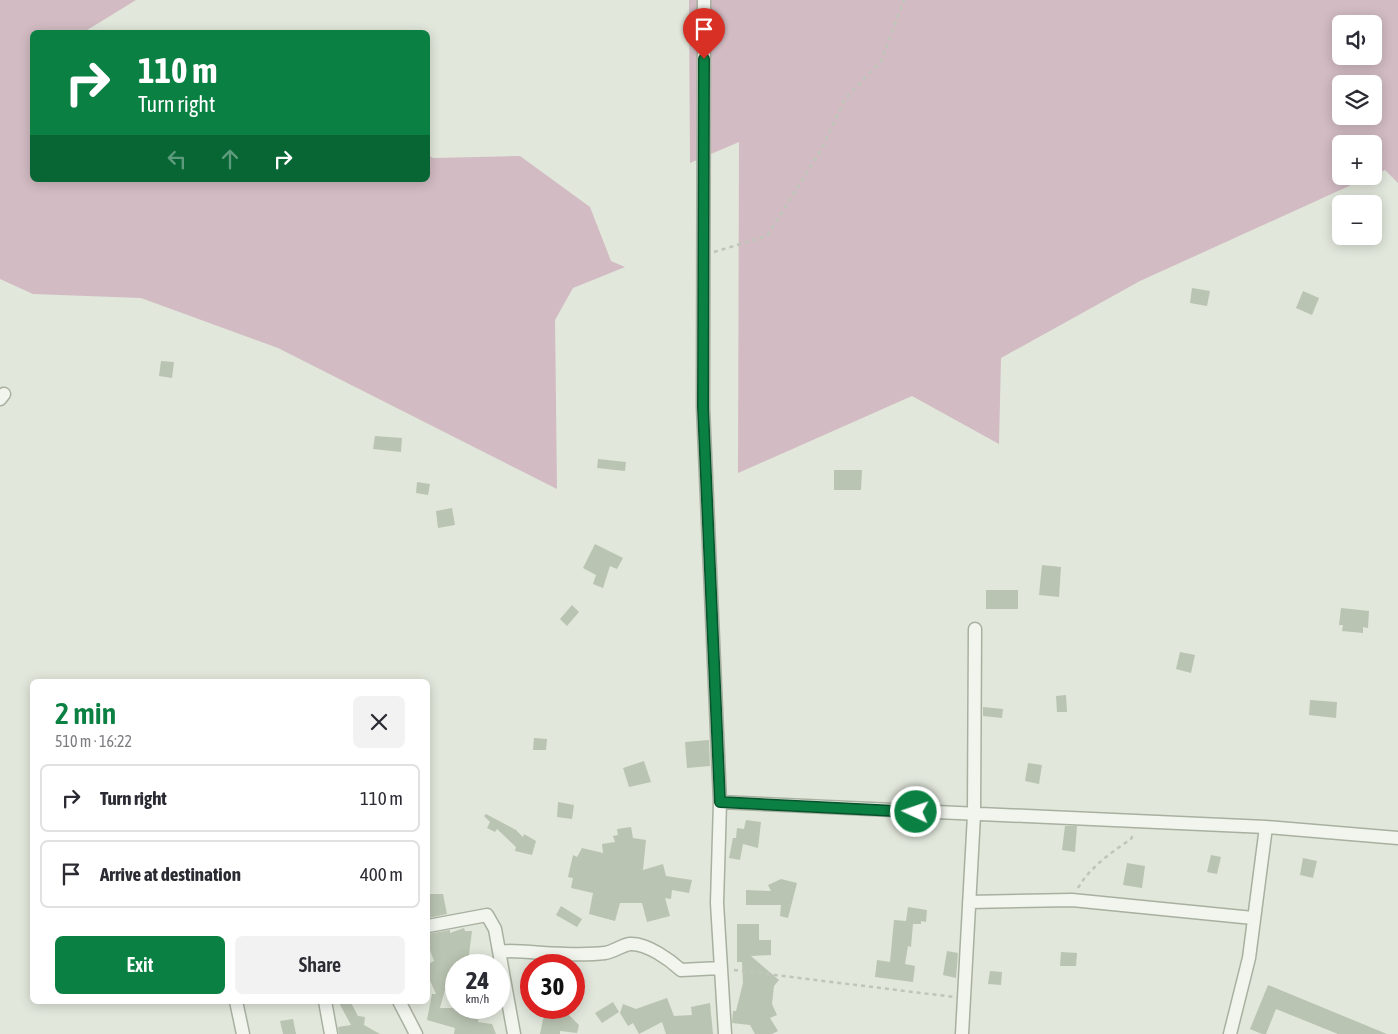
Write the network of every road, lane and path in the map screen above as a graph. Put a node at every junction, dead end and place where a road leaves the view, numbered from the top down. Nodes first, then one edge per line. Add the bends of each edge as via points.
1 (704, 0) edge
2 (904, 0) edge
3 (704, 256) junction
4 (975, 629) dead end
5 (720, 802) junction
6 (974, 814) junction
7 (1142, 822) junction
8 (1266, 827) junction
9 (1398, 838) edge
10 (1072, 900) junction
11 (969, 902) junction
12 (1254, 918) junction
13 (430, 926) edge
14 (500, 951) junction
15 (720, 968) junction
16 (963, 998) junction
17 (237, 1004) edge
18 (326, 1004) edge
19 (401, 1004) edge
20 (243, 1034) edge
21 (331, 1034) edge
22 (416, 1034) edge
23 (514, 1034) edge
24 (725, 1034) edge
25 (962, 1034) edge
26 (1230, 1034) edge

1 - 3 street
2 - 3 path via 881,61 845,98 821,150 767,236
3 - 5 street via 703,407
4 - 6 street
5 - 6 street
5 - 15 street via 717,903
6 - 7 street
6 - 11 street
7 - 8 street
7 - 10 path via 1131,838 1084,879
8 - 9 street
8 - 12 street
10 - 11 street
10 - 12 street
11 - 16 street
12 - 26 street via 1249,958
13 - 14 street via 487,915 495,928
14 - 15 street via 540,951 568,956 607,953 631,944 664,954 681,970
14 - 23 street
15 - 16 path
15 - 24 street
16 - 25 street
17 - 20 street
18 - 21 street
19 - 22 street

